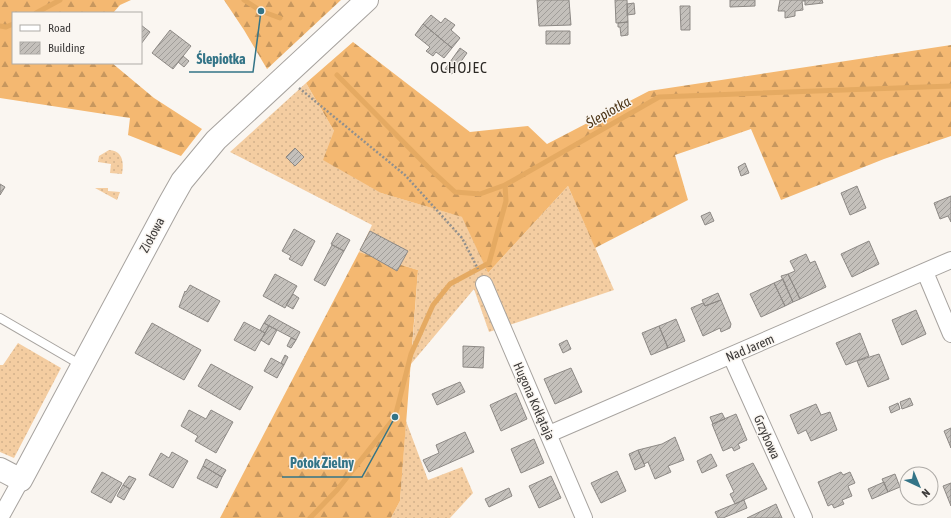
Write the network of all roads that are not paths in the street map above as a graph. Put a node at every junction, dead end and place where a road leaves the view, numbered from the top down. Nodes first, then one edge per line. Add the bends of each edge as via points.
1 (367, 0) edge
2 (951, 260) edge
3 (925, 272) junction
4 (481, 278) road end
5 (0, 318) edge
6 (951, 334) edge
7 (731, 356) junction
8 (82, 365) junction
9 (549, 434) junction
10 (0, 469) edge
11 (21, 480) junction
12 (0, 518) edge
13 (584, 518) edge
14 (804, 518) edge

1 - 8 street, Ziołowa via 216,140 182,181
2 - 3 street, Nad Jarem
3 - 6 street
3 - 7 street, Nad Jarem
4 - 9 street, Hugona Kołłątaja
5 - 8 lane
7 - 9 street, Nad Jarem
7 - 14 street, Grzybowa
8 - 11 street, Ziołowa
9 - 13 street, Hugona Kołłątaja
10 - 11 street
11 - 12 street, Ziołowa

